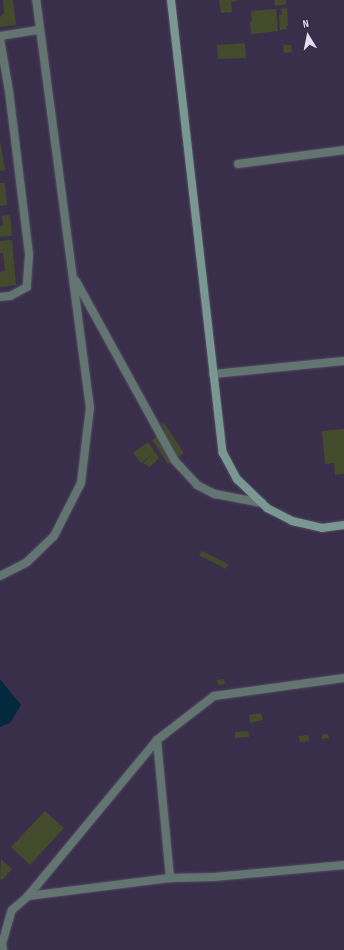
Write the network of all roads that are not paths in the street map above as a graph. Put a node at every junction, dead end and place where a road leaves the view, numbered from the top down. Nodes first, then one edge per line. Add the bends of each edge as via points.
1 (36, 0) edge
2 (171, 0) edge
3 (39, 30) junction
4 (0, 36) edge
5 (0, 39) edge
6 (344, 150) edge
7 (238, 164) dead end
8 (74, 277) junction
9 (0, 298) edge
10 (344, 361) edge
11 (213, 374) junction
12 (262, 503) junction
13 (344, 525) edge
14 (0, 576) edge
15 (344, 678) edge
16 (157, 740) junction
17 (344, 865) edge
18 (170, 878) junction
19 (28, 896) junction
20 (3, 950) edge

1 - 3 street
2 - 11 street
3 - 4 street
3 - 8 street
5 - 9 street via 30,255 27,286 10,296
6 - 7 street
8 - 12 street via 175,461 197,484 215,494
8 - 14 street via 90,408 81,483 54,536 27,562
10 - 11 street
11 - 12 street via 222,453 237,479
12 - 13 street via 292,521 322,528
15 - 16 street via 214,696
16 - 18 street
16 - 19 street
17 - 18 street via 214,877
18 - 19 street
19 - 20 street via 12,910 2,944

